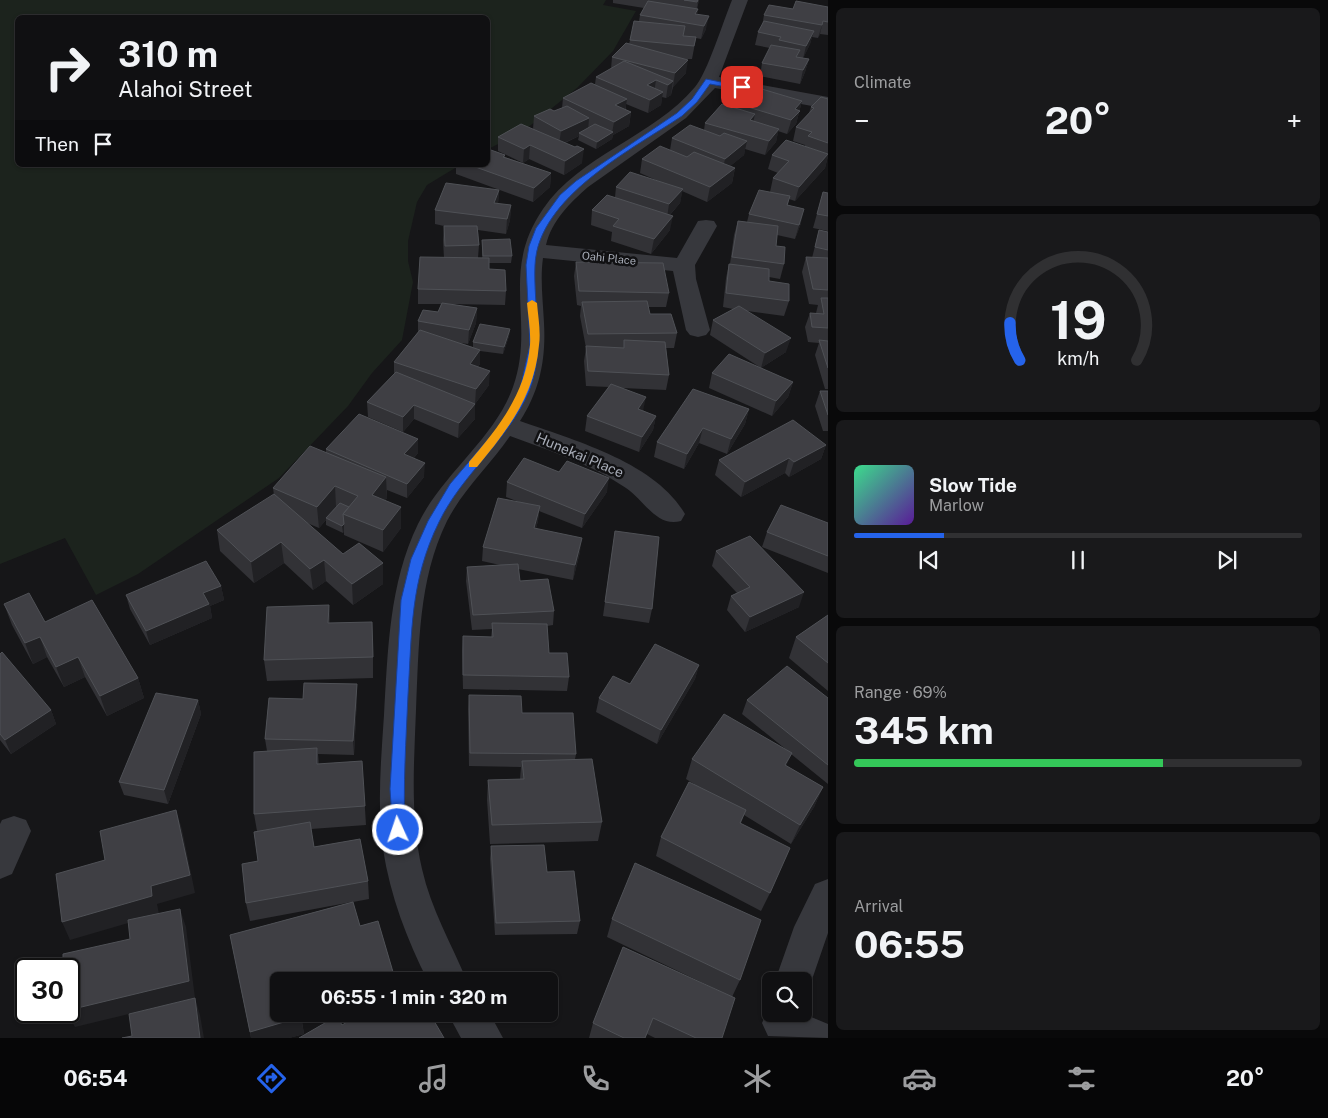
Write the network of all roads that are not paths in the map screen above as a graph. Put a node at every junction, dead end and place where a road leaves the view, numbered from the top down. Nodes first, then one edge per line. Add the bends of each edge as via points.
1 (740, 0) edge
2 (708, 81) junction
3 (828, 103) edge
4 (706, 226) dead end
5 (533, 250) junction
6 (684, 265) junction
7 (698, 330) dead end
8 (505, 425) junction
9 (671, 514) dead end
10 (14, 831) dead end
11 (0, 863) edge
12 (828, 896) edge
13 (444, 972) edge
14 (797, 972) edge
15 (473, 1022) edge
16 (781, 1025) edge
17 (484, 1038) edge
18 (815, 1038) edge

1 - 2 street
2 - 3 street
2 - 5 street via 694,101 679,114 563,196 540,228
4 - 6 street
5 - 6 street, Oahi Place
5 - 8 street via 530,285 535,345 525,389
6 - 7 street
8 - 9 street, Hunekai Place via 612,466 652,492
8 - 13 street via 454,487 433,521 417,559 407,600 396,789 398,830 417,916
10 - 11 street
12 - 14 street via 812,927
15 - 17 street
16 - 18 street

